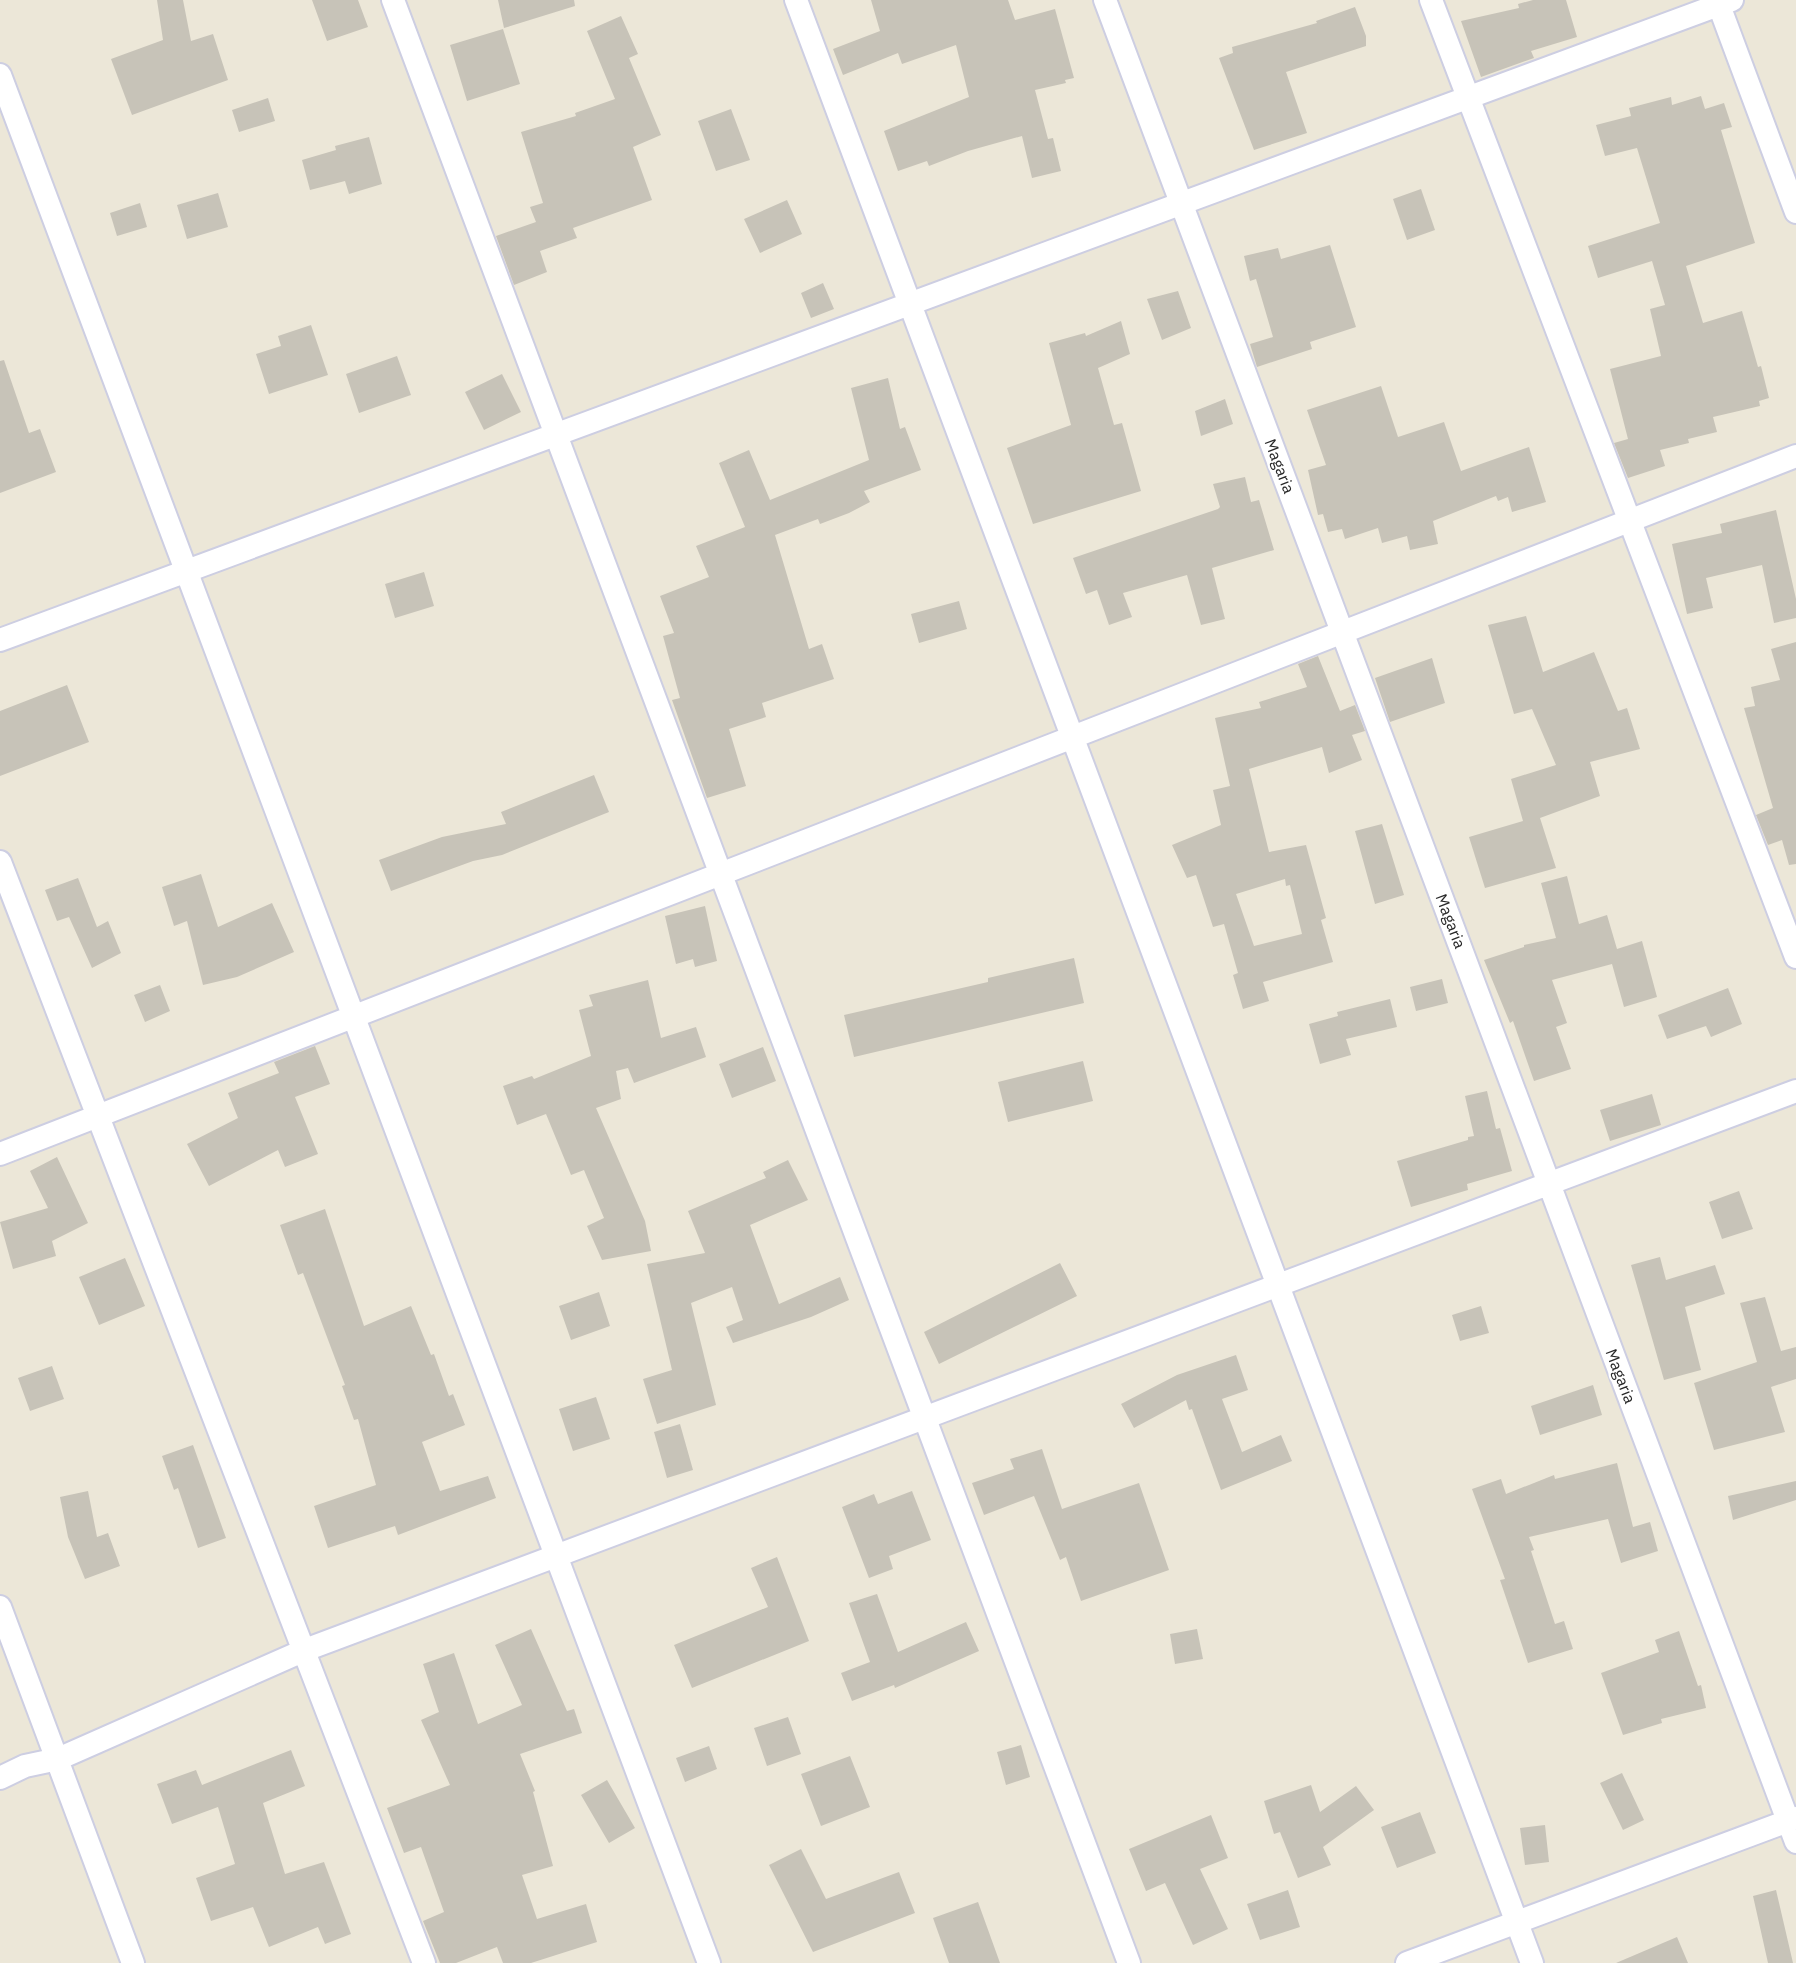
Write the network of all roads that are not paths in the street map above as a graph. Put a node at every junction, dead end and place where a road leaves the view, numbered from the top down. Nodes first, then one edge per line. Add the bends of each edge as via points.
1 (393, 0) edge
2 (796, 0) edge
3 (1105, 0) edge
4 (1431, 0) edge
5 (1722, 2) edge
6 (0, 75) edge
7 (1468, 97) junction
8 (1181, 203) junction
9 (1796, 212) edge
10 (909, 303) junction
11 (556, 434) junction
12 (1796, 456) edge
13 (1630, 521) junction
14 (185, 570) junction
15 (1342, 633) junction
16 (0, 640) edge
17 (1072, 737) junction
18 (0, 862) edge
19 (721, 874) junction
20 (1796, 957) edge
21 (354, 1017) junction
22 (1796, 1091) edge
23 (98, 1116) junction
24 (0, 1154) edge
25 (1549, 1183) junction
26 (1278, 1285) junction
27 (925, 1417) junction
28 (556, 1556) junction
29 (0, 1606) edge
30 (305, 1650) junction
31 (58, 1759) junction
32 (0, 1778) edge
33 (1792, 1819) edge
34 (1796, 1842) edge
35 (1517, 1922) junction
36 (133, 1963) edge
37 (424, 1963) edge
38 (709, 1963) edge
39 (1130, 1963) edge
40 (1407, 1963) edge
41 (1532, 1963) edge

1 - 11 street
2 - 10 street
3 - 8 street, Magaria
4 - 7 street
5 - 7 street
5 - 9 street
6 - 14 street
7 - 8 street
7 - 13 street
8 - 10 street
8 - 15 street, Magaria
10 - 11 street
10 - 17 street
11 - 14 street
11 - 19 street
12 - 13 street
13 - 15 street
13 - 20 street
14 - 16 street
14 - 21 street
15 - 17 street
15 - 25 street, Magaria
17 - 19 street
17 - 26 street
18 - 23 street
19 - 21 street
19 - 27 street
21 - 23 street
21 - 28 street
22 - 25 street
23 - 24 street
23 - 30 street
25 - 26 street
25 - 33 street, Magaria
26 - 27 street
26 - 35 street
27 - 28 street
27 - 39 street
28 - 30 street
28 - 38 street
29 - 31 street
30 - 31 street
30 - 37 street
31 - 32 street via 25,1766
31 - 36 street
33 - 34 street, Magaria
33 - 35 street
35 - 40 street
35 - 41 street

